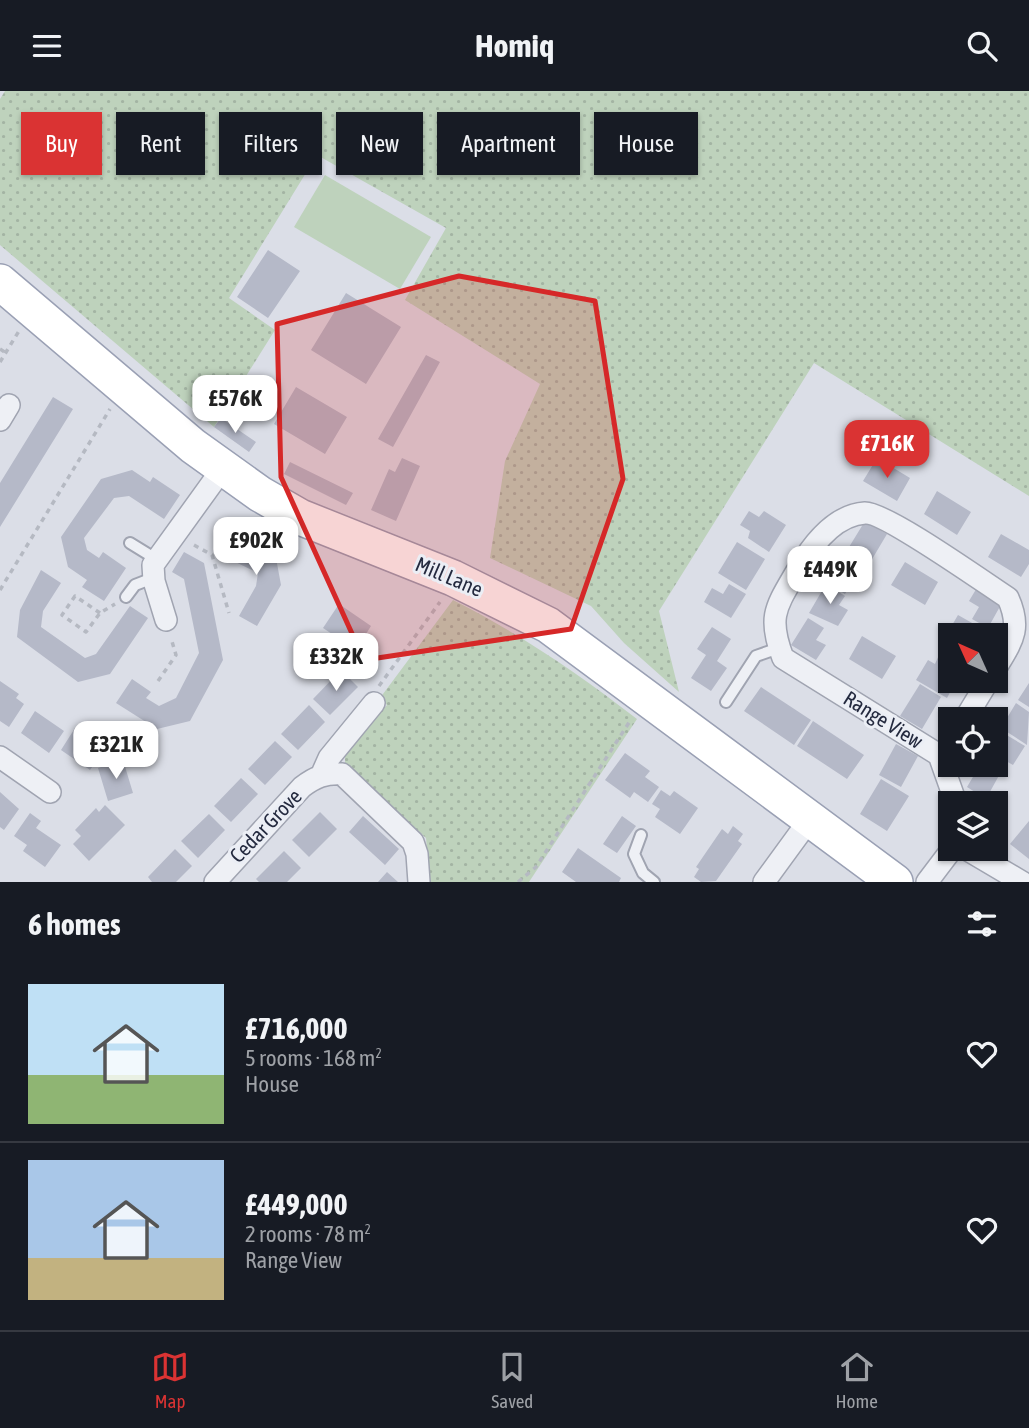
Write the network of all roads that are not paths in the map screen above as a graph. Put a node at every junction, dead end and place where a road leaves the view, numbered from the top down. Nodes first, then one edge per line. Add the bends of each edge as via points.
1 (0, 282) edge
2 (223, 468) junction
3 (130, 543) dead end
4 (154, 568) junction
5 (126, 597) road end
6 (166, 619) road end
7 (1008, 649) edge
8 (781, 653) junction
9 (726, 702) dead end
10 (374, 703) road end
11 (938, 745) edge
12 (0, 757) edge
13 (321, 776) junction
14 (50, 792) dead end
15 (810, 820) junction
16 (641, 835) dead end
17 (943, 861) edge
18 (986, 861) edge
19 (215, 882) edge
20 (419, 882) edge
21 (654, 882) edge
22 (764, 882) edge
23 (895, 882) edge
24 (928, 882) edge
25 (1022, 882) edge

1 - 2 main road, Mill Lane
2 - 4 street
2 - 15 main road, Mill Lane via 300,517 453,578 548,625
3 - 4 lane
4 - 5 lane
4 - 6 street
7 - 8 street via 1017,617 1008,598 868,513 843,518 828,529 802,562 779,602 773,632
8 - 9 lane via 756,656
8 - 11 street, Range View
10 - 13 street, Cedar Grove via 329,758
12 - 14 street
13 - 19 street, Cedar Grove via 302,787
13 - 20 street, Cedar Grove via 342,774 403,831 417,854
15 - 22 street
15 - 23 main road, Mill Lane
16 - 21 lane via 634,854 643,873
17 - 24 street
18 - 25 street

